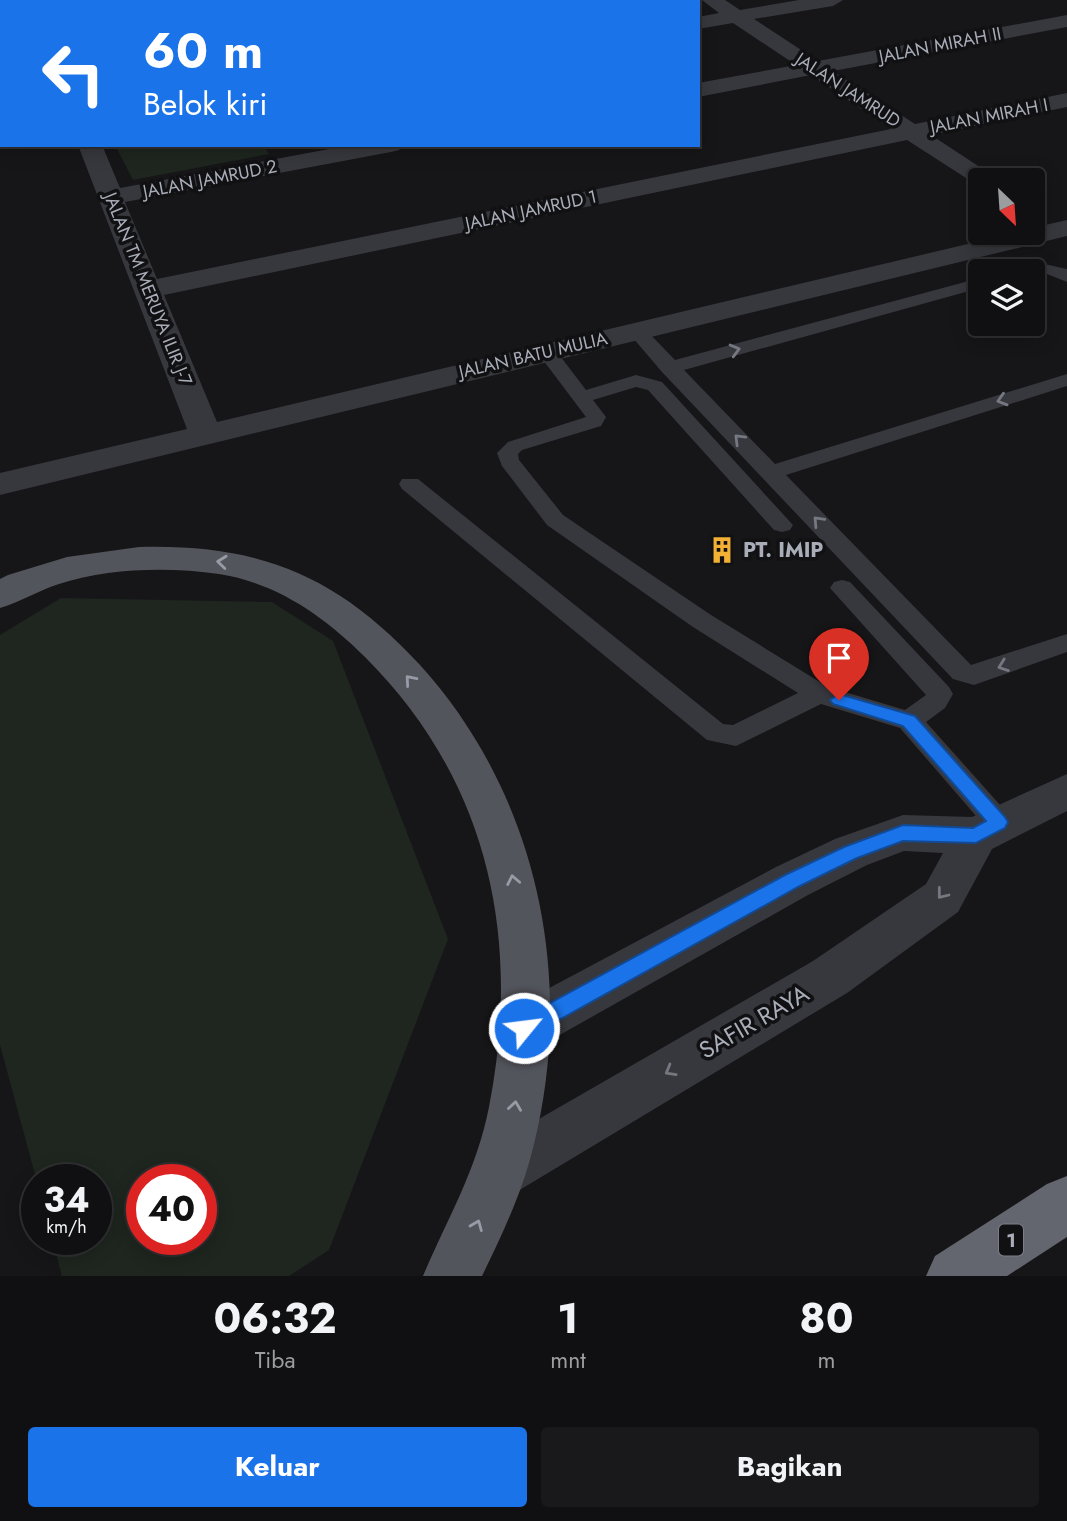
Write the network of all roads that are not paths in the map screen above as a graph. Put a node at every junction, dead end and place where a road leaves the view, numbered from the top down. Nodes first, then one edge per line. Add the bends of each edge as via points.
1 (712, 0) edge
2 (833, 0) edge
3 (736, 16) junction
4 (1067, 21) edge
5 (700, 23) edge
6 (814, 69) junction
7 (700, 90) edge
8 (1067, 100) edge
9 (911, 132) junction
10 (91, 147) edge
11 (369, 147) edge
12 (283, 155) edge
13 (968, 170) edge
14 (111, 197) junction
15 (1045, 221) edge
16 (1064, 232) edge
17 (1045, 267) edge
18 (1067, 277) edge
19 (968, 286) edge
20 (150, 289) junction
21 (636, 331) junction
22 (547, 352) junction
23 (669, 368) junction
24 (1067, 380) edge
25 (582, 397) junction
26 (205, 433) junction
27 (772, 472) junction
28 (0, 484) edge
29 (410, 484) dead end
30 (782, 525) dead end
31 (842, 588) dead end
32 (0, 595) edge
33 (1067, 643) edge
34 (819, 694) junction
35 (909, 721) junction
36 (1067, 791) edge
37 (987, 829) junction
38 (524, 1028) junction
39 (499, 1172) junction
40 (1067, 1204) edge
41 (452, 1276) edge
42 (956, 1276) edge

1 - 3 street, JALAN JAMRUD
2 - 3 street
3 - 5 street
3 - 6 street, JALAN JAMRUD
4 - 6 street, JALAN MIRAH II
6 - 7 street
6 - 9 street, JALAN JAMRUD
8 - 9 street, JALAN MIRAH I
9 - 13 street, JALAN JAMRUD
9 - 20 street, JALAN JAMRUD 1
10 - 14 street, JALAN TM MERUYA ILIR J-7
11 - 12 street, JALAN JAMRUD 2
12 - 14 street, JALAN JAMRUD 2
14 - 20 street, JALAN TM MERUYA ILIR J-7
15 - 16 street
16 - 21 street, JALAN BATU MULIA
17 - 18 lane
23 -> 19 lane
20 - 26 street, JALAN TM MERUYA ILIR J-7
21 - 22 street, JALAN BATU MULIA
21 - 23 lane
22 - 25 lane
22 - 26 street, JALAN BATU MULIA
27 -> 23 lane
24 -> 27 lane
25 - 30 lane via 636,382 655,386
25 - 34 lane via 596,417 594,422 515,446 507,453 549,515 702,621
26 - 28 street, JALAN BATU MULIA
33 -> 27 lane via 974,676 962,672
29 - 34 lane via 716,733 736,736
31 - 35 lane via 940,694
38 -> 32 main road via 524,945 518,901 510,861 485,792 450,729 427,699 349,619 298,584 257,569 206,560 145,559 81,566
34 - 35 lane
35 - 37 lane
36 - 37 street
37 - 38 street via 903,833 851,852
37 -> 39 street, SAFIR RAYA via 942,898 869,951
39 -> 38 main road via 513,1122
41 -> 39 main road
40 - 42 highway, 1

